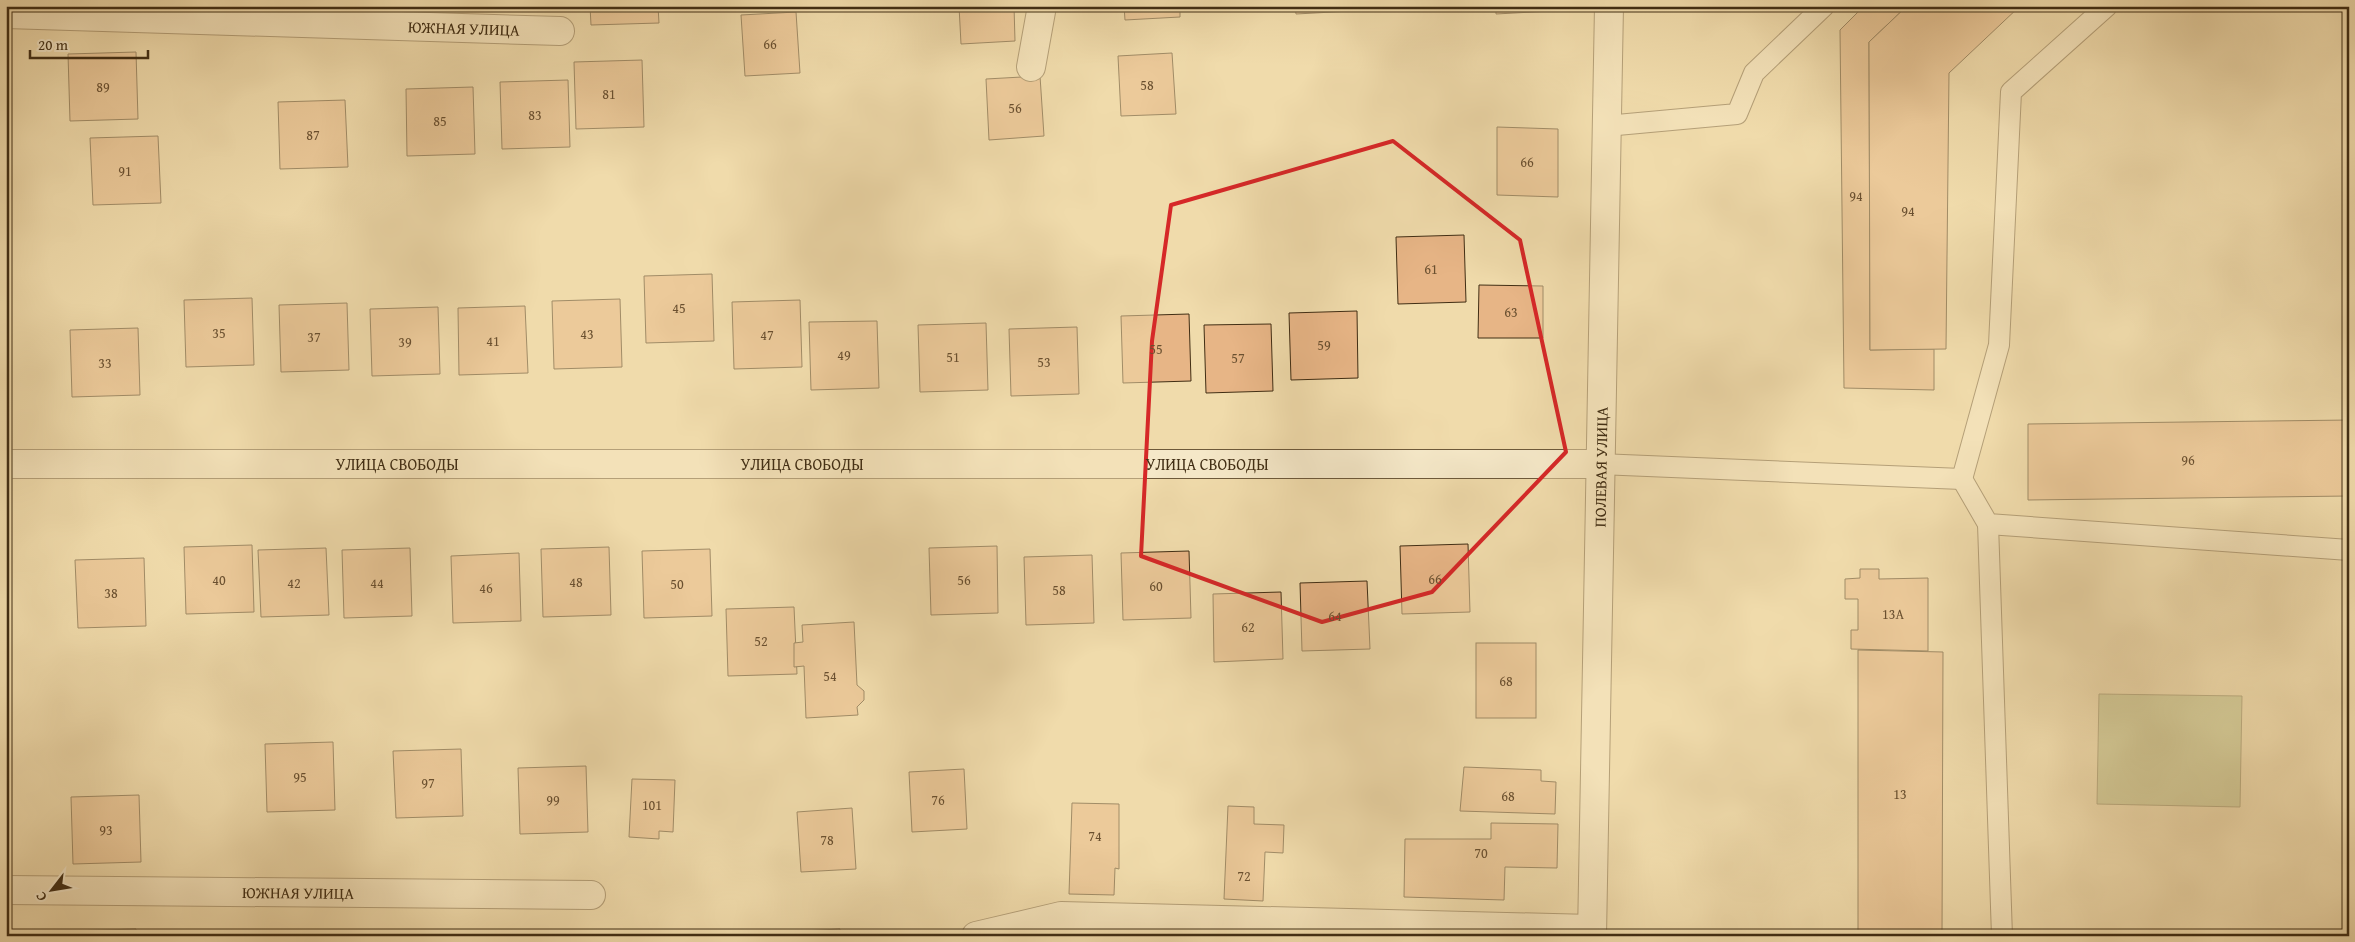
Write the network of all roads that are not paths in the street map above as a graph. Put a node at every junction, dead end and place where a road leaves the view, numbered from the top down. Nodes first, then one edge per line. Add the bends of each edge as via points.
1 (1042, 6) edge
2 (1609, 6) edge
3 (1824, 6) edge
4 (2107, 6) edge
5 (6, 14) edge
6 (560, 31) dead end
7 (1031, 67) dead end
8 (1606, 126) junction
9 (6, 464) edge
10 (1599, 464) junction
11 (1962, 479) junction
12 (1988, 524) junction
13 (2349, 550) edge
14 (6, 890) edge
15 (591, 895) dead end
16 (1592, 933) edge
17 (976, 936) edge
18 (2002, 936) edge

1 - 7 street
2 - 8 street, ПОЛЕВАЯ УЛИЦА
3 - 8 lane via 1754,73 1737,114
4 - 11 lane via 2011,92 1999,345
5 - 6 street, ЮЖНАЯ УЛИЦА
8 - 10 street, ПОЛЕВАЯ УЛИЦА
9 - 10 street, УЛИЦА СВОБОДЫ
10 - 11 lane
10 - 16 street, ПОЛЕВАЯ УЛИЦА
11 - 12 lane
12 - 13 lane
12 - 18 lane
14 - 15 street, ЮЖНАЯ УЛИЦА
16 - 17 street, ПОЛЕВАЯ УЛИЦА via 1061,916

